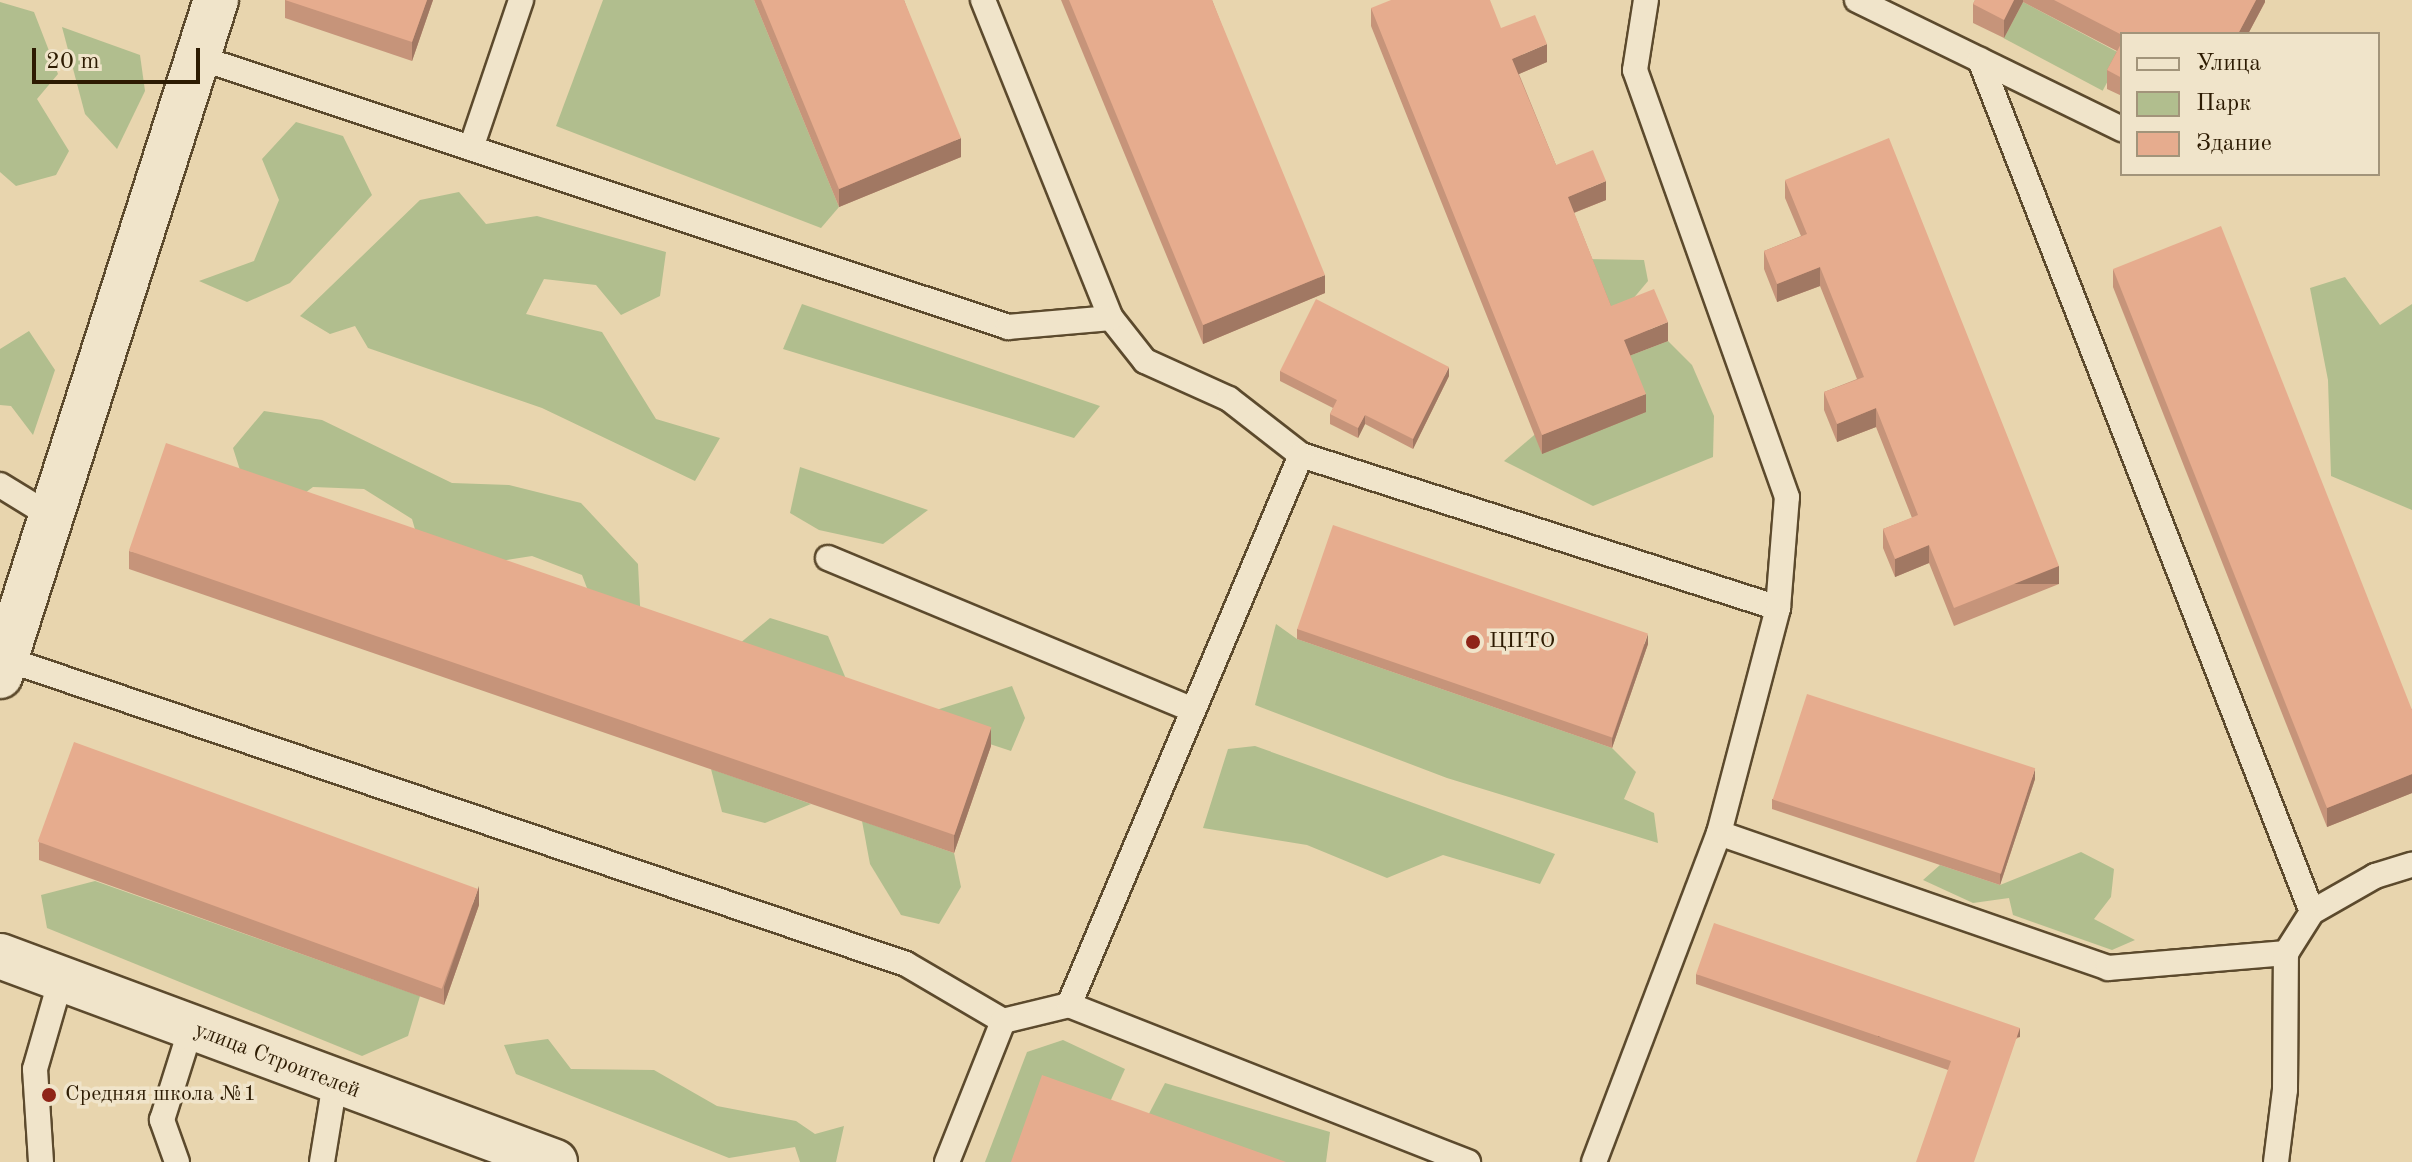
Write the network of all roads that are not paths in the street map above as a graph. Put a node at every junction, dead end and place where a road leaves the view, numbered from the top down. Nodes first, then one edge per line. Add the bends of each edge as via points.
1 (216, 0) edge
2 (521, 0) edge
3 (983, 0) edge
4 (1646, 0) edge
5 (1857, 0) edge
6 (197, 57) junction
7 (1980, 60) junction
8 (2120, 128) edge
9 (471, 148) junction
10 (1111, 318) junction
11 (1301, 455) junction
12 (0, 485) edge
13 (49, 515) junction
14 (828, 558) dead end
15 (1778, 608) junction
16 (3, 668) edge
17 (1191, 709) junction
18 (1719, 833) junction
19 (2412, 865) edge
20 (2312, 912) junction
21 (2286, 953) junction
22 (0, 956) edge
23 (61, 979) junction
24 (1069, 1005) junction
25 (1003, 1021) junction
26 (191, 1028) junction
27 (335, 1083) junction
28 (41, 1162) edge
29 (177, 1162) edge
30 (322, 1162) edge
31 (555, 1162) edge
32 (947, 1162) edge
33 (1468, 1162) edge
34 (1594, 1162) edge
35 (2276, 1162) edge

1 - 6 street
2 - 9 lane
3 - 10 lane
4 - 15 lane via 1635,70 1787,497
5 - 7 lane
6 - 9 lane
6 - 13 street
7 - 8 lane
7 - 20 lane
9 - 10 lane via 1008,327
10 - 11 lane via 1145,361 1229,399
11 - 15 lane
11 - 17 lane
12 - 13 lane
13 - 16 street
14 - 17 lane
15 - 18 lane
16 - 25 lane via 906,964
17 - 24 lane
18 - 21 lane via 2108,968
18 - 34 lane
19 - 20 lane via 2375,876
20 - 21 lane
21 - 35 lane via 2285,1090
22 - 23 street, улица Строителей
23 - 26 street, улица Строителей
23 - 28 lane via 35,1069
24 - 25 lane
24 - 33 lane
25 - 32 lane
26 - 27 street, улица Строителей
26 - 29 lane via 162,1120
27 - 30 lane
27 - 31 street, улица Строителей

